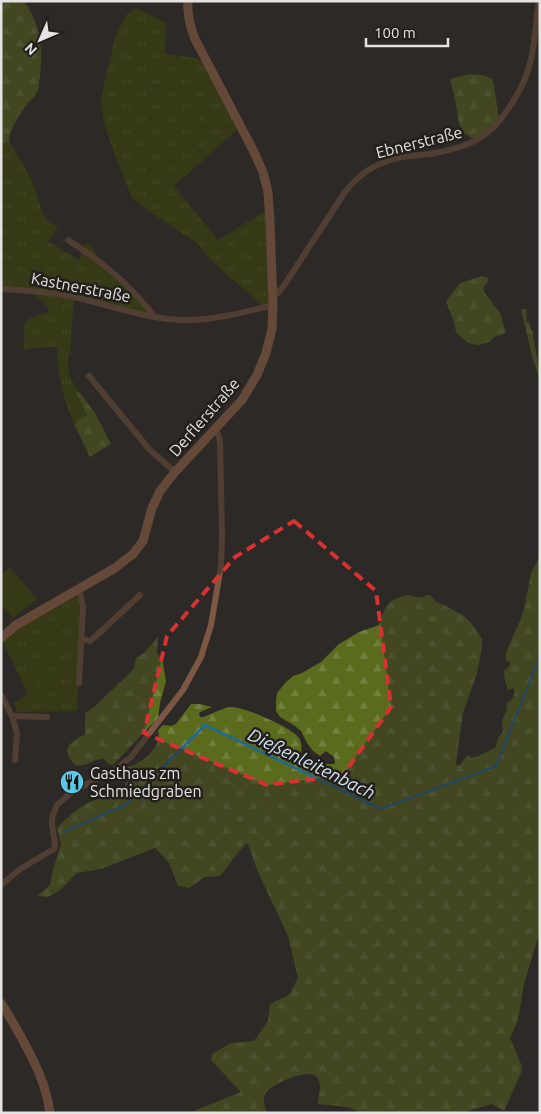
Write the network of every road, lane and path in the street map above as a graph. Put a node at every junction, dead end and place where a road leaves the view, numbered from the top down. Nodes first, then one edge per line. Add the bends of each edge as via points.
1 (188, 1) edge
2 (539, 1) edge
3 (68, 240) dead end
4 (1, 289) edge
5 (273, 295) junction
6 (273, 305) junction
7 (154, 317) junction
8 (89, 376) dead end
9 (215, 430) junction
10 (175, 472) junction
11 (79, 589) junction
12 (140, 594) dead end
13 (1, 638) edge
14 (82, 639) junction
15 (79, 683) dead end
16 (2, 698) edge
17 (12, 716) junction
18 (47, 717) dead end
19 (16, 760) dead end
20 (1, 885) edge
21 (1, 1003) edge
22 (50, 1113) edge

1 - 5 street, Derflerstraße via 195,39 262,172 269,201
2 - 5 street, Ebnerstraße via 527,74 496,125 466,145 398,158 364,172 345,192 283,288
3 - 7 street, Kastnerstraße via 114,272
4 - 7 street, Kastnerstraße via 72,297
5 - 6 street, Derflerstraße
6 - 7 street, Kastnerstraße via 206,319
6 - 9 street, Derflerstraße via 270,341 257,375 242,400
8 - 10 street via 149,449
9 - 10 street, Derflerstraße
9 - 20 street via 220,442 220,573 210,625 194,671 181,693 125,762 59,802 52,818 54,849 20,869
10 - 11 street, Derflerstraße via 155,501 144,537 136,551 121,565
11 - 13 street, Derflerstraße via 20,622
11 - 14 street via 83,606
12 - 14 street via 90,641
14 - 15 street
16 - 17 street
17 - 18 street
17 - 19 street via 18,733
21 - 22 street via 43,1080

